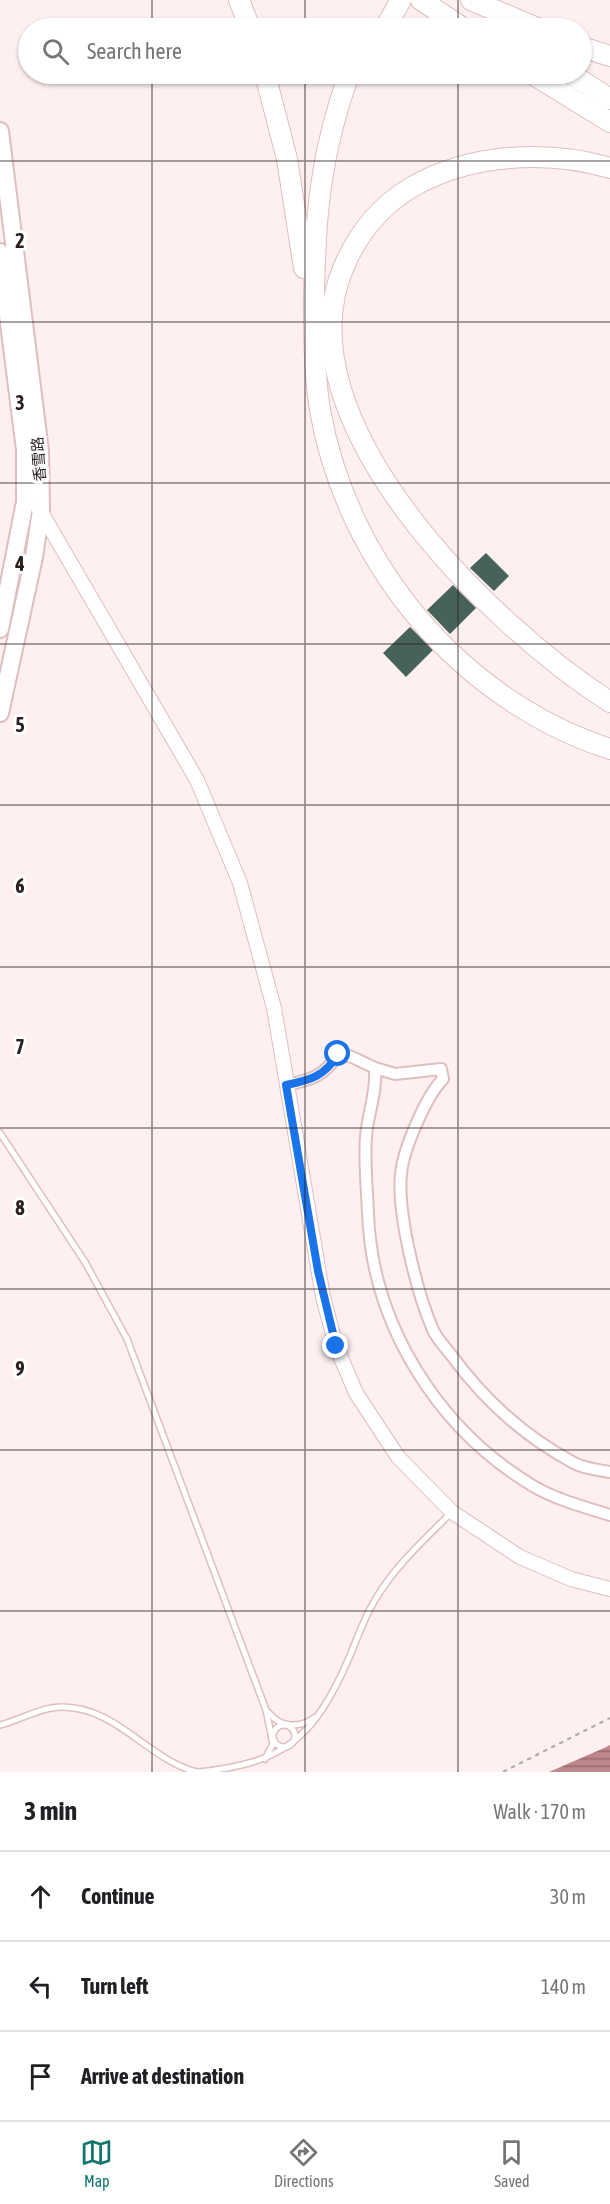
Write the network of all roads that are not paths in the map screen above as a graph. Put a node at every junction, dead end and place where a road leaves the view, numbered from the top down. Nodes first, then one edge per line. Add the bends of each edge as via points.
1 (239, 0) edge
2 (401, 0) edge
3 (421, 0) edge
4 (460, 0) edge
5 (471, 0) edge
6 (246, 18) edge
7 (383, 18) edge
8 (448, 18) edge
9 (488, 18) edge
10 (513, 18) edge
11 (592, 50) edge
12 (610, 56) edge
13 (268, 84) edge
14 (346, 84) edge
15 (361, 84) edge
16 (548, 84) edge
17 (587, 84) edge
18 (610, 99) edge
19 (610, 122) edge
20 (0, 131) edge
21 (610, 168) edge
22 (0, 252) edge
23 (322, 325) junction
24 (26, 502) junction
25 (42, 510) junction
26 (0, 629) edge
27 (610, 702) edge
28 (0, 713) edge
29 (610, 749) edge
30 (375, 1068) junction
31 (286, 1085) junction
32 (0, 1133) edge
33 (610, 1472) edge
34 (452, 1512) junction
35 (610, 1515) edge
36 (610, 1589) edge
37 (267, 1710) junction
38 (317, 1716) junction
39 (286, 1724) junction
40 (0, 1725) edge
41 (273, 1737) junction
42 (289, 1746) junction
43 (265, 1759) junction
44 (198, 1772) edge

1 - 6 highway
2 - 7 highway
3 - 8 highway
4 - 9 highway
5 - 10 highway
11 - 12 highway
13 - 23 highway
14 - 23 highway via 329,135 317,198
15 - 23 highway via 342,139 330,200
16 - 19 highway
17 - 18 highway
20 - 25 main road, 香雪路 via 40,451
21 - 23 highway via 570,159 512,158 466,166 422,182 393,201 357,241
22 - 24 main road, 香雪路 via 25,450
23 - 27 highway via 352,419 376,465 413,519 454,570 503,620 559,667
23 - 29 highway via 319,401 333,465 353,517 396,590 445,648 498,692 549,723
24 - 25 street
24 - 26 main road, 香雪路
25 - 28 main road, 香雪路
25 - 31 street via 212,814 253,924
30 - 31 street via 338,1054 329,1069 315,1079
30 - 33 street via 395,1074 441,1069 443,1079 421,1111 401,1173 406,1243 433,1331 472,1384 496,1408 575,1464
30 - 35 street via 366,1136 370,1240 386,1309 407,1356 461,1430 502,1464 556,1498
31 - 34 street via 319,1280 336,1346 356,1393 383,1437 415,1477
32 - 37 lane via 85,1262 127,1339
34 - 36 street via 520,1557 571,1579
34 - 38 lane via 388,1580 374,1601 339,1680
37 - 39 lane
37 - 41 lane
38 - 39 lane via 303,1724
38 - 42 lane
39 - 41 lane via 276,1727
39 - 42 lane via 295,1734
40 - 44 lane via 61,1707 88,1710 181,1768
41 - 42 lane via 278,1745
41 - 43 lane via 272,1749
42 - 43 lane
43 - 44 lane

